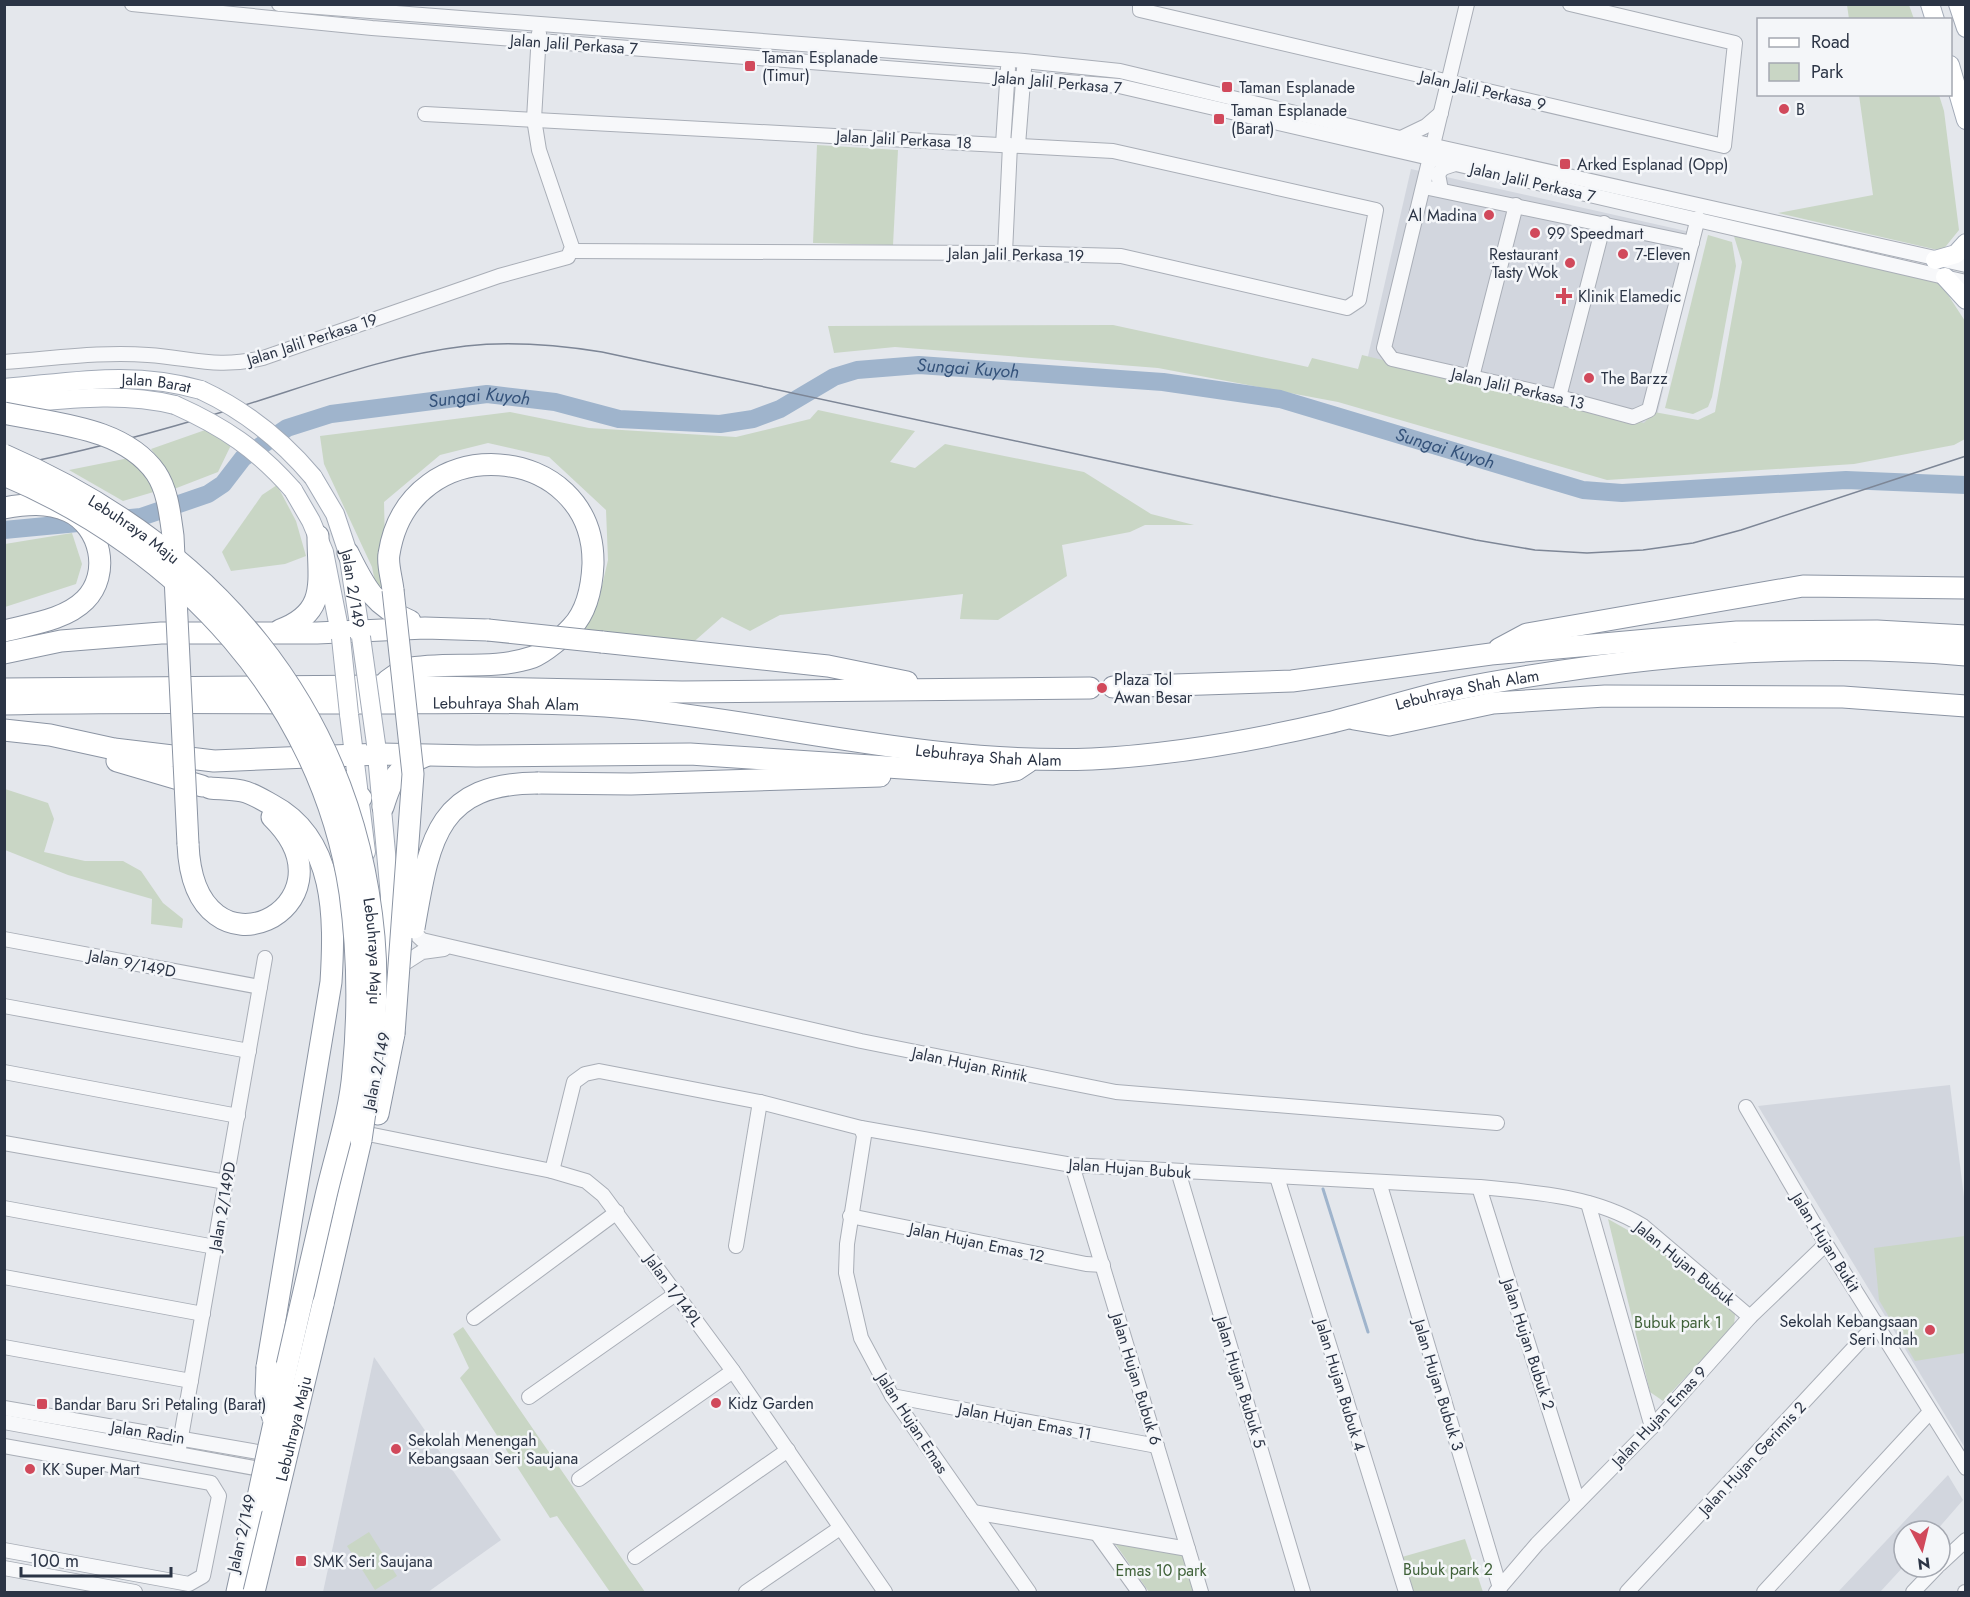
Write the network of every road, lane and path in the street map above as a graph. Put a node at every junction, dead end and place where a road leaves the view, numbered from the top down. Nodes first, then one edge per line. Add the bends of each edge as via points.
1 (132, 4) edge
2 (279, 4) edge
3 (1467, 4) edge
4 (1570, 4) edge
5 (1958, 4) edge
6 (1140, 7) edge
7 (539, 26) junction
8 (1965, 28) edge
9 (538, 41) junction
10 (1009, 60) junction
11 (1024, 62) junction
12 (1952, 72) edge
13 (1008, 77) junction
14 (1023, 78) junction
15 (1449, 82) junction
16 (1441, 113) junction
17 (425, 114) dead end
18 (534, 119) junction
19 (1965, 120) edge
20 (1401, 138) junction
21 (1010, 145) junction
22 (1432, 152) junction
23 (1463, 152) junction
24 (1400, 153) junction
25 (1455, 164) junction
26 (1425, 183) junction
27 (1441, 190) junction
28 (1516, 205) junction
29 (1376, 210) joint
30 (1698, 218) junction
31 (1604, 223) junction
32 (1692, 243) junction
33 (1965, 243) edge
34 (572, 249) junction
35 (1005, 253) junction
36 (1935, 260) junction
37 (1965, 265) edge
38 (1945, 277) junction
39 (1965, 282) edge
40 (1965, 300) edge
41 (4, 362) edge
42 (1472, 377) junction
43 (4, 388) edge
44 (1559, 397) junction
45 (4, 405) edge
46 (4, 413) edge
47 (4, 455) edge
48 (4, 475) edge
49 (313, 477) joint
50 (293, 490) joint
51 (4, 507) edge
52 (318, 536) junction
53 (348, 553) junction
54 (1962, 587) edge
55 (424, 628) junction
56 (4, 631) edge
57 (274, 633) junction
58 (351, 634) junction
59 (1965, 636) edge
60 (4, 652) edge
61 (1491, 654) junction
62 (1965, 656) edge
63 (379, 686) junction
64 (1113, 687) dead end
65 (1090, 688) dead end
66 (4, 689) edge
67 (949, 691) junction
68 (4, 704) edge
69 (1965, 706) edge
70 (1348, 718) junction
71 (4, 730) edge
72 (4, 738) edge
73 (377, 749) junction
74 (354, 751) junction
75 (429, 754) junction
76 (284, 756) junction
77 (1031, 759) junction
78 (909, 768) junction
79 (210, 789) junction
80 (361, 798) junction
81 (383, 807) junction
82 (390, 896) junction
83 (4, 939) edge
84 (452, 948) junction
85 (266, 958) dead end
86 (389, 976) junction
87 (260, 987) junction
88 (4, 1006) edge
89 (394, 1034) junction
90 (249, 1051) junction
91 (4, 1072) edge
92 (760, 1102) junction
93 (1746, 1107) dead end
94 (238, 1116) junction
95 (1497, 1123) dead end
96 (861, 1128) junction
97 (362, 1136) junction
98 (4, 1143) edge
99 (1072, 1165) junction
100 (552, 1171) junction
101 (1178, 1171) junction
102 (1277, 1177) junction
103 (226, 1182) junction
104 (1379, 1182) junction
105 (1479, 1187) junction
106 (1588, 1203) junction
107 (4, 1208) edge
108 (617, 1212) junction
109 (850, 1216) junction
110 (1826, 1244) junction
111 (736, 1246) dead end
112 (215, 1247) junction
113 (1103, 1265) junction
114 (4, 1277) edge
115 (677, 1293) junction
116 (203, 1314) junction
117 (1750, 1317) junction
118 (474, 1318) dead end
119 (1877, 1323) junction
120 (4, 1347) edge
121 (733, 1371) junction
122 (191, 1381) junction
123 (892, 1396) junction
124 (529, 1397) dead end
125 (4, 1408) edge
126 (1929, 1412) junction
127 (274, 1421) junction
128 (4, 1422) edge
129 (1652, 1427) junction
130 (181, 1437) junction
131 (4, 1446) edge
132 (1158, 1446) junction
133 (788, 1450) junction
134 (178, 1454) junction
135 (259, 1460) junction
136 (290, 1467) junction
137 (1965, 1468) edge
138 (579, 1479) dead end
139 (1578, 1502) junction
140 (973, 1512) junction
141 (840, 1528) junction
142 (1098, 1535) junction
143 (1965, 1540) edge
144 (1188, 1549) junction
145 (4, 1550) edge
146 (1952, 1553) edge
147 (635, 1557) dead end
148 (4, 1568) edge
149 (1926, 1579) edge
150 (1498, 1590) edge
151 (135, 1593) edge
152 (228, 1593) edge
153 (237, 1593) edge
154 (254, 1593) edge
155 (259, 1593) edge
156 (746, 1593) edge
157 (885, 1593) edge
158 (1029, 1593) edge
159 (1139, 1593) edge
160 (1201, 1593) edge
161 (1303, 1593) edge
162 (1406, 1593) edge
163 (1627, 1593) edge
164 (1764, 1593) edge
165 (1913, 1593) edge

1 - 9 street, Jalan Jalil Perkasa 7
2 - 7 street, Jalan Jalil Perkasa 7
3 - 15 street, Jalan Jalil Perkasa 13
4 - 15 street, Jalan Jalil Perkasa 9 via 1735,43 1724,146
5 - 8 main road
6 - 15 street, Jalan Jalil Perkasa 9
7 - 9 street
7 - 10 street, Jalan Jalil Perkasa 7
9 - 13 street, Jalan Jalil Perkasa 7
9 - 18 street
10 - 11 street, Jalan Jalil Perkasa 7
10 - 13 street
11 - 14 street
11 - 20 street, Jalan Jalil Perkasa 7 via 1120,71
12 - 19 main road
13 - 14 street, Jalan Jalil Perkasa 7
13 - 21 street
14 - 21 street
14 - 24 street, Jalan Jalil Perkasa 7 via 1119,86
15 - 16 street, Jalan Jalil Perkasa 13
16 - 20 street via 1426,126
16 - 22 street, Jalan Jalil Perkasa 13
16 - 23 street via 1445,134
17 - 18 street, Jalan Jalil Perkasa 18
18 - 21 street, Jalan Jalil Perkasa 18
18 - 34 street via 539,150
20 - 22 street, Jalan Jalil Perkasa 7
21 - 29 street, Jalan Jalil Perkasa 18 via 1113,151
21 - 35 street
22 - 23 street, Jalan Jalil Perkasa 7
22 - 24 street, Jalan Jalil Perkasa 7
22 - 25 street, Jalan Jalil Perkasa 7
22 - 26 street, Jalan Jalil Perkasa 13
23 - 36 street, Jalan Jalil Perkasa 7
24 - 26 street via 1411,159
25 - 27 street via 1438,174
25 - 30 street, Jalan Jalil Perkasa 7
26 - 27 street
26 - 42 street, Jalan Jalil Perkasa 13 via 1384,348 1392,359
27 - 28 street
28 - 31 street
28 - 42 street
29 - 35 street, Jalan Jalil Perkasa 19 via 1359,300 1347,308 1121,256
30 - 32 street, Jalan Jalil Perkasa 13
30 - 38 street, Jalan Jalil Perkasa 7
31 - 32 street
31 - 44 street
32 - 44 street, Jalan Jalil Perkasa 13 via 1649,410 1633,417
33 - 36 main road via 1956,254
34 - 35 street, Jalan Jalil Perkasa 19
34 - 41 street, Jalan Jalil Perkasa 19 via 568,257 499,276 241,363 218,365 147,355
36 - 37 street, Jalan Jalil Perkasa 7
38 - 39 street, Jalan Jalil Perkasa 7
38 - 40 main road
42 - 44 street, Jalan Jalil Perkasa 13
43 - 49 main road, Jalan Barat, bridge via 123,377 170,381 201,390 255,420 290,449
45 - 50 main road, Jalan Barat, bridge via 116,396 175,405 241,440
46 - 79 highway, bridge via 90,431 116,441 141,455 157,475 168,500 173,536 191,876 210,910 230,922 250,925 270,919 288,904 295,891 298,861 290,837 272,817
47 - 97 highway, Lebuhraya Maju, bridge via 93,499 182,562 218,595 268,655 324,747 355,833 374,936 376,998
48 - 127 highway, Lebuhraya Maju, bridge via 83,513 137,548 188,591 232,637 273,694 302,746 337,839 354,924 357,996 353,1075
49 - 53 main road, Jalan 2/149 via 335,514
50 - 52 main road, Jalan 2/149
51 - 56 highway via 27,504 70,512 92,532 101,562 99,579 86,599 71,611
52 - 57 highway via 319,588 315,606 307,617
52 - 58 main road, Jalan 2/149
53 - 55 highway via 376,602
53 - 58 main road, Jalan 2/149
54 - 61 highway via 1803,586 1527,634
55 - 58 highway
55 - 67 highway, bridge via 488,630 828,666
57 - 58 highway
57 - 60 highway via 119,635
58 - 73 main road, Jalan 2/149, bridge
58 - 74 main road, Jalan 2/149, bridge
59 - 61 highway, Lebuhraya Shah Alam via 1877,631 1737,632
61 - 64 highway, Lebuhraya Shah Alam via 1292,681
62 - 70 highway, Lebuhraya Shah Alam via 1928,652 1795,652 1686,657 1564,670 1448,691
63 - 66 highway, Lebuhraya Shah Alam
63 - 67 highway, Lebuhraya Shah Alam via 682,692
63 - 89 highway, bridge via 404,669 491,664 534,657 573,626 592,590 593,548 580,514 563,490 527,469 490,462 448,471 422,490 401,516 389,555 393,590 413,774
65 - 67 highway, Lebuhraya Shah Alam
68 - 77 highway, Lebuhraya Shah Alam via 569,704 689,716 942,754
69 - 70 highway via 1843,697 1605,696 1493,703 1389,725
70 - 77 highway, Lebuhraya Shah Alam via 1177,751 1093,759
71 - 76 highway via 114,749 214,760
72 - 79 highway via 141,767
73 - 74 highway
73 - 75 highway
73 - 81 main road, Jalan 2/149
74 - 76 highway
74 - 80 main road, Jalan 2/149
75 - 78 highway via 690,754
75 - 81 highway via 393,776
76 - 80 highway via 332,774
77 - 78 highway via 1016,770 993,774
78 - 89 highway, bridge via 889,776 864,778 492,786 466,798 447,817 432,842
79 - 127 highway, bridge via 244,791 284,811 298,824 319,856 333,913 331,982 267,1367 266,1393
80 - 135 main road, Jalan 2/149 via 370,906 359,1045 340,1140
81 - 82 main road, Jalan 2/149
82 - 84 street, Jalan Hujan Rintik via 399,917 422,940
82 - 86 main road, Jalan 2/149
83 - 87 street, Jalan 9/149D
84 - 86 street, Jalan Hujan Rintik via 422,952
84 - 95 street, Jalan Hujan Rintik via 1077,1086
85 - 87 street, Jalan 2/149D
86 - 97 main road, Jalan 2/149 via 388,1013
87 - 90 street, Jalan 2/149D
88 - 90 street
89 - 97 highway via 378,1114
90 - 94 street, Jalan 2/149D
91 - 94 street
92 - 96 street, Jalan Hujan Bubuk
92 - 100 street, Jalan Hujan Bubuk via 599,1071 585,1074 574,1082
92 - 111 street
93 - 110 street, Jalan Hujan Bukit
94 - 103 street, Jalan 2/149D
96 - 99 street, Jalan Hujan Bubuk
96 - 109 street, Jalan Hujan Emas via 864,1136
97 - 100 street, Jalan 1/149L
97 - 136 main road, Jalan 2/149
97 - 154 highway, Lebuhraya Maju, bridge
98 - 103 street
99 - 101 street, Jalan Hujan Bubuk
99 - 113 street, Jalan Hujan Bubuk 6
100 - 108 street, Jalan 1/149L via 586,1181
101 - 102 street, Jalan Hujan Bubuk
101 - 161 street, Jalan Hujan Bubuk 5
102 - 104 street, Jalan Hujan Bubuk
102 - 162 street, Jalan Hujan Bubuk 4
103 - 112 street, Jalan 2/149D
104 - 105 street, Jalan Hujan Bubuk
104 - 150 street, Jalan Hujan Bubuk 3
105 - 106 street, Jalan Hujan Bubuk via 1530,1191
105 - 139 street, Jalan Hujan Bubuk 2
106 - 117 street, Jalan Hujan Bubuk via 1623,1214 1643,1226
106 - 129 street
107 - 112 street
108 - 115 street, Jalan 1/149L
108 - 118 street
109 - 113 street, Jalan Hujan Emas 12
109 - 123 street, Jalan Hujan Emas via 846,1273 850,1300 861,1338
110 - 117 street, Jalan Hujan Emas 9
110 - 119 street, Jalan Hujan Bukit
112 - 116 street, Jalan 2/149D
113 - 132 street, Jalan Hujan Bubuk 6
114 - 116 street
115 - 121 street, Jalan 1/149L
115 - 124 street
116 - 122 street, Jalan 2/149D
117 - 129 street, Jalan Hujan Emas 9
119 - 126 street, Jalan Hujan Bukit
119 - 163 street, Jalan Hujan Gerimis 2
120 - 122 street
121 - 133 street, Jalan 1/149L
121 - 138 street
122 - 130 street, Jalan 2/149D
123 - 132 street, Jalan Hujan Emas 11
123 - 140 street, Jalan Hujan Emas
125 - 130 street, Jalan Radin
126 - 137 street, Jalan Hujan Bukit
126 - 164 street
127 - 153 highway, Lebuhraya Maju, bridge
128 - 134 street, Jalan Radin
129 - 139 street, Jalan Hujan Emas 9
130 - 134 street, Jalan 2/149D
130 - 135 street, Jalan Radin
131 - 145 street via 211,1483 219,1496 203,1576 189,1584
132 - 144 street, Jalan Hujan Bubuk 6
133 - 141 street, Jalan 1/149L
133 - 147 street
134 - 135 street, Jalan Radin
135 - 136 street, Jalan Radin
135 - 152 main road, Jalan 2/149
136 - 155 main road, Jalan 2/149
139 - 150 street, Jalan Hujan Emas 9
140 - 142 street
140 - 158 street, Jalan Hujan Emas
141 - 156 street
141 - 157 street, Jalan 1/149L
142 - 144 street
142 - 159 street
143 - 146 street
144 - 160 street, Jalan Hujan Bubuk 6
148 - 151 street
149 - 165 street

